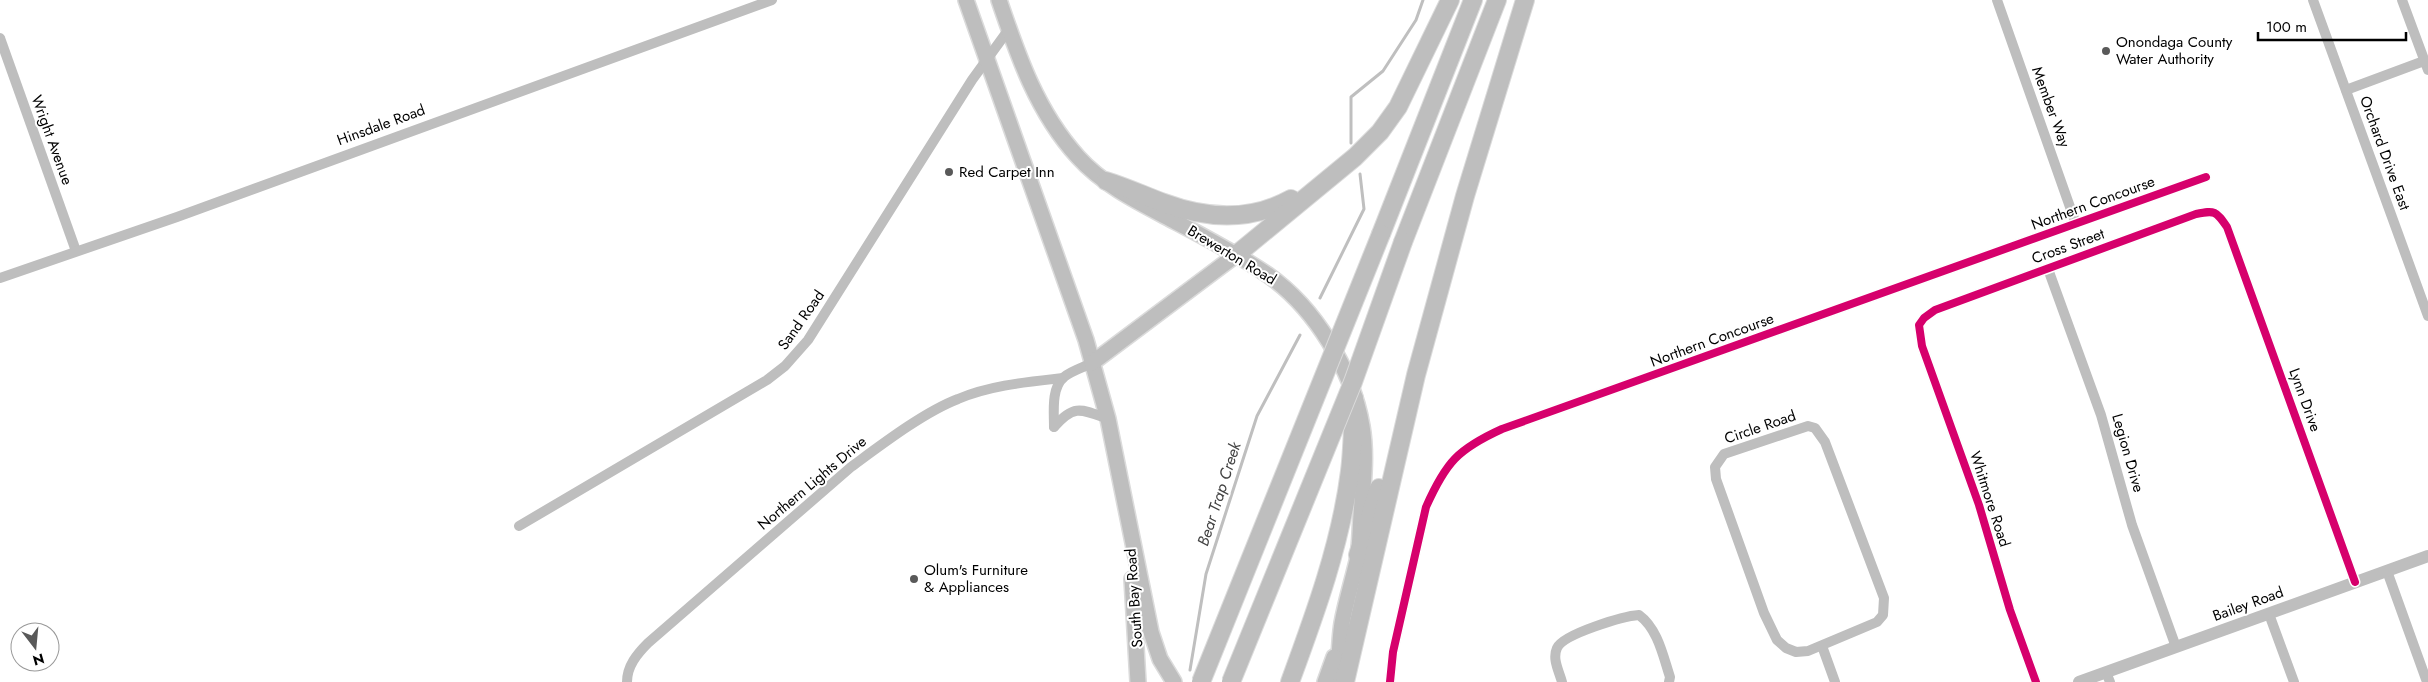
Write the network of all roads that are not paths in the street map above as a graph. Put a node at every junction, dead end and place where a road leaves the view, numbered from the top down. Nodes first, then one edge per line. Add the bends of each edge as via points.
1 (772, 0) edge
2 (966, 0) edge
3 (999, 0) edge
4 (1450, 0) edge
5 (1473, 0) edge
6 (1497, 0) edge
7 (1525, 0) edge
8 (1997, 0) edge
9 (2312, 0) edge
10 (2402, 0) edge
11 (1009, 29) junction
12 (0, 38) edge
13 (986, 60) junction
14 (2426, 66) edge
15 (2346, 90) junction
16 (2206, 177) dead end
17 (1329, 178) junction
18 (1106, 181) junction
19 (2076, 224) junction
20 (2227, 227) joint
21 (76, 251) junction
22 (1236, 255) junction
23 (2048, 269) junction
24 (0, 278) edge
25 (2428, 316) edge
26 (1919, 326) joint
27 (1092, 363) junction
28 (1416, 375) junction
29 (1063, 378) junction
30 (1354, 398) junction
31 (1108, 419) junction
32 (1128, 515) junction
33 (518, 526) dead end
34 (1358, 554) junction
35 (2428, 556) edge
36 (2387, 571) junction
37 (2355, 582) junction
38 (2269, 614) junction
39 (1342, 624) junction
40 (1822, 646) junction
41 (2176, 647) junction
42 (2108, 677) edge
43 (627, 682) edge
44 (1138, 682) edge
45 (1174, 682) edge
46 (1201, 682) edge
47 (1231, 682) edge
48 (1290, 682) edge
49 (1325, 682) edge
50 (1338, 682) edge
51 (1346, 682) edge
52 (1390, 682) edge
53 (1562, 682) edge
54 (1669, 682) edge
55 (1835, 682) edge
56 (2036, 682) edge
57 (2079, 682) edge
58 (2294, 682) edge
59 (2427, 682) edge

1 - 21 street, Hinsdale Road
2 - 13 main road
3 - 11 main road, Brewerton Road
4 - 17 highway via 1398,107 1380,132
5 - 46 highway, bridge
6 - 47 highway, bridge via 1402,242 1354,382
7 - 28 highway via 1465,196
8 - 19 street, Member Way
9 - 15 street, Orchard Drive East
10 - 14 street
11 - 13 street, Sand Road
11 - 18 main road, Brewerton Road via 1031,88 1054,127 1078,157
12 - 21 street, Wright Avenue
13 - 27 main road
13 - 33 street, Sand Road via 808,340 785,366 767,380
14 - 15 street
15 - 25 street, Orchard Drive East
16 - 19 street, Northern Concourse
17 - 18 highway via 1273,208 1246,215 1198,213
17 - 22 highway
18 - 22 main road, Brewerton Road via 1144,206
19 - 52 street, Northern Concourse via 1502,429 1474,442 1452,460 1426,507 1393,652
20 - 23 street, Cross Street via 2215,212 2196,214
20 - 37 street, Lynn Drive
21 - 24 street, Hinsdale Road
22 - 27 main road
22 - 30 main road, Brewerton Road via 1269,275 1303,308 1326,336
23 - 26 street, Cross Street via 1935,310
23 - 41 street, Legion Drive via 2101,414 2132,525
26 - 56 street, Whitmore Road via 1922,346 1979,506 2010,610
27 - 29 street, Northern Lights Drive
27 - 31 main road
28 - 34 highway
28 - 51 highway
29 - 31 street via 1054,403 1054,427 1066,414 1077,409
29 - 43 street, Northern Lights Drive via 1008,386 959,398 882,445 851,467 636,654
30 - 34 main road, Brewerton Road via 1362,426 1364,469
30 - 48 highway via 1350,471 1337,538 1314,617
31 - 32 main road
32 - 44 main road, South Bay Road
32 - 45 main road via 1151,632 1160,659
34 - 39 main road, Brewerton Road
35 - 36 street, Bailey Road
36 - 37 street, Bailey Road
36 - 59 street
37 - 38 street, Bailey Road
38 - 41 street, Bailey Road
38 - 58 street
39 - 49 main road
39 - 50 main road, Brewerton Road
40 - 40 street, Circle Road via 1796,652 1777,640 1764,613 1716,479 1716,467 1724,454 1808,426 1815,428 1826,442 1884,598 1883,615 1877,622
40 - 55 street
41 - 42 street, Bailey Road
42 - 57 street, Bailey Road
53 - 54 street via 1555,657 1558,646 1569,637 1628,616 1640,615 1653,632

